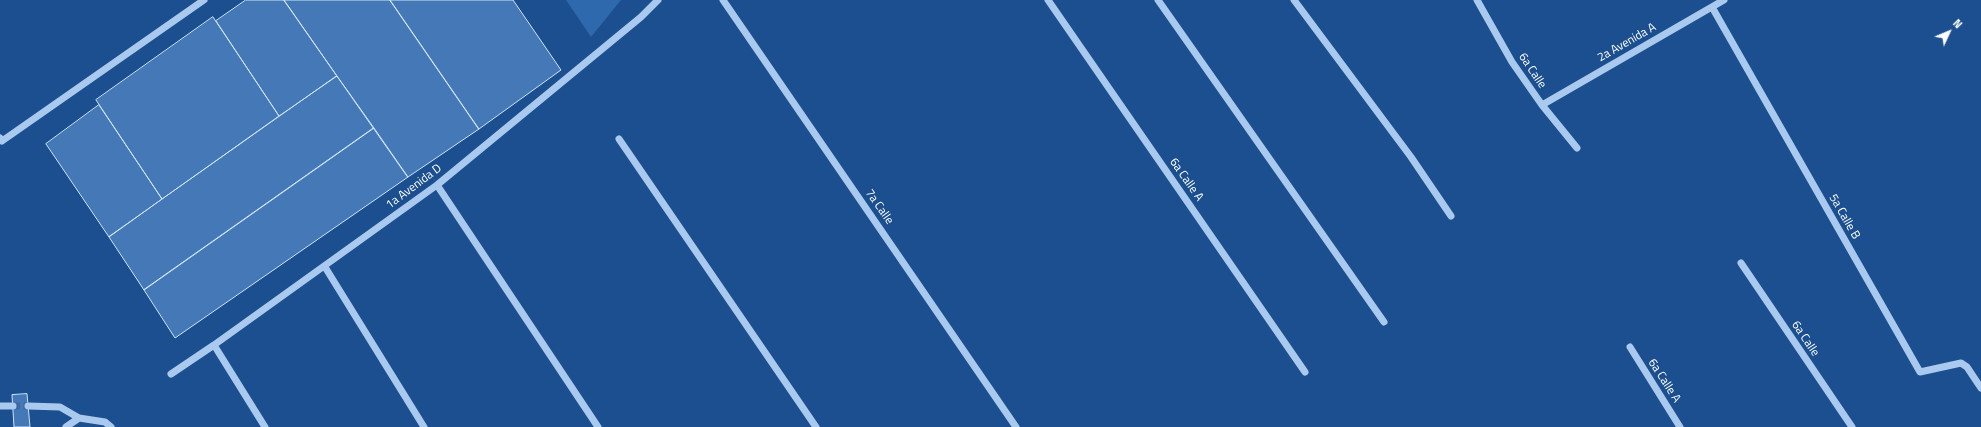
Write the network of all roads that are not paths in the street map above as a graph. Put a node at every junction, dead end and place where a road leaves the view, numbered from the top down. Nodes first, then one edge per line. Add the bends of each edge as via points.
1 (204, 0) edge
2 (658, 0) edge
3 (723, 0) edge
4 (1048, 0) edge
5 (1158, 0) edge
6 (1294, 0) edge
7 (1477, 0) edge
8 (1724, 0) edge
9 (1712, 7) junction
10 (1542, 105) junction
11 (0, 138) edge
12 (619, 139) dead end
13 (1577, 148) dead end
14 (437, 185) junction
15 (1451, 216) dead end
16 (1740, 263) dead end
17 (325, 267) junction
18 (1384, 322) dead end
19 (214, 345) junction
20 (1630, 347) dead end
21 (1305, 372) dead end
22 (171, 374) dead end
23 (1981, 388) edge
24 (0, 406) edge
25 (13, 406) tunnel mouth
26 (28, 406) tunnel mouth
27 (78, 418) junction
28 (66, 427) edge
29 (111, 427) edge
30 (265, 427) edge
31 (424, 427) edge
32 (598, 427) edge
33 (816, 427) edge
34 (1016, 427) edge
35 (1680, 427) edge
36 (1852, 427) edge

1 - 11 street via 2,141
2 - 14 street, 1a Avenida D via 642,17
3 - 34 street, 7a Calle
4 - 21 street, 6a Calle A
5 - 18 street
6 - 15 street via 1411,157
7 - 10 street, 6a Calle via 1512,62
8 - 9 street, 2a Avenida A
9 - 10 street, 2a Avenida A
9 - 23 street, 5a Calle B via 1920,372 1961,363 1967,367
10 - 13 street, 6a Calle
12 - 33 street
14 - 17 street, 1a Avenida D
14 - 32 street
16 - 36 street, 6a Calle
17 - 19 street, 1a Avenida D
17 - 31 street
19 - 22 street, 1a Avenida D
19 - 30 street
20 - 35 street, 6a Calle A
24 - 25 street
26 - 27 street via 60,407
27 - 28 street
27 - 29 street via 105,422

